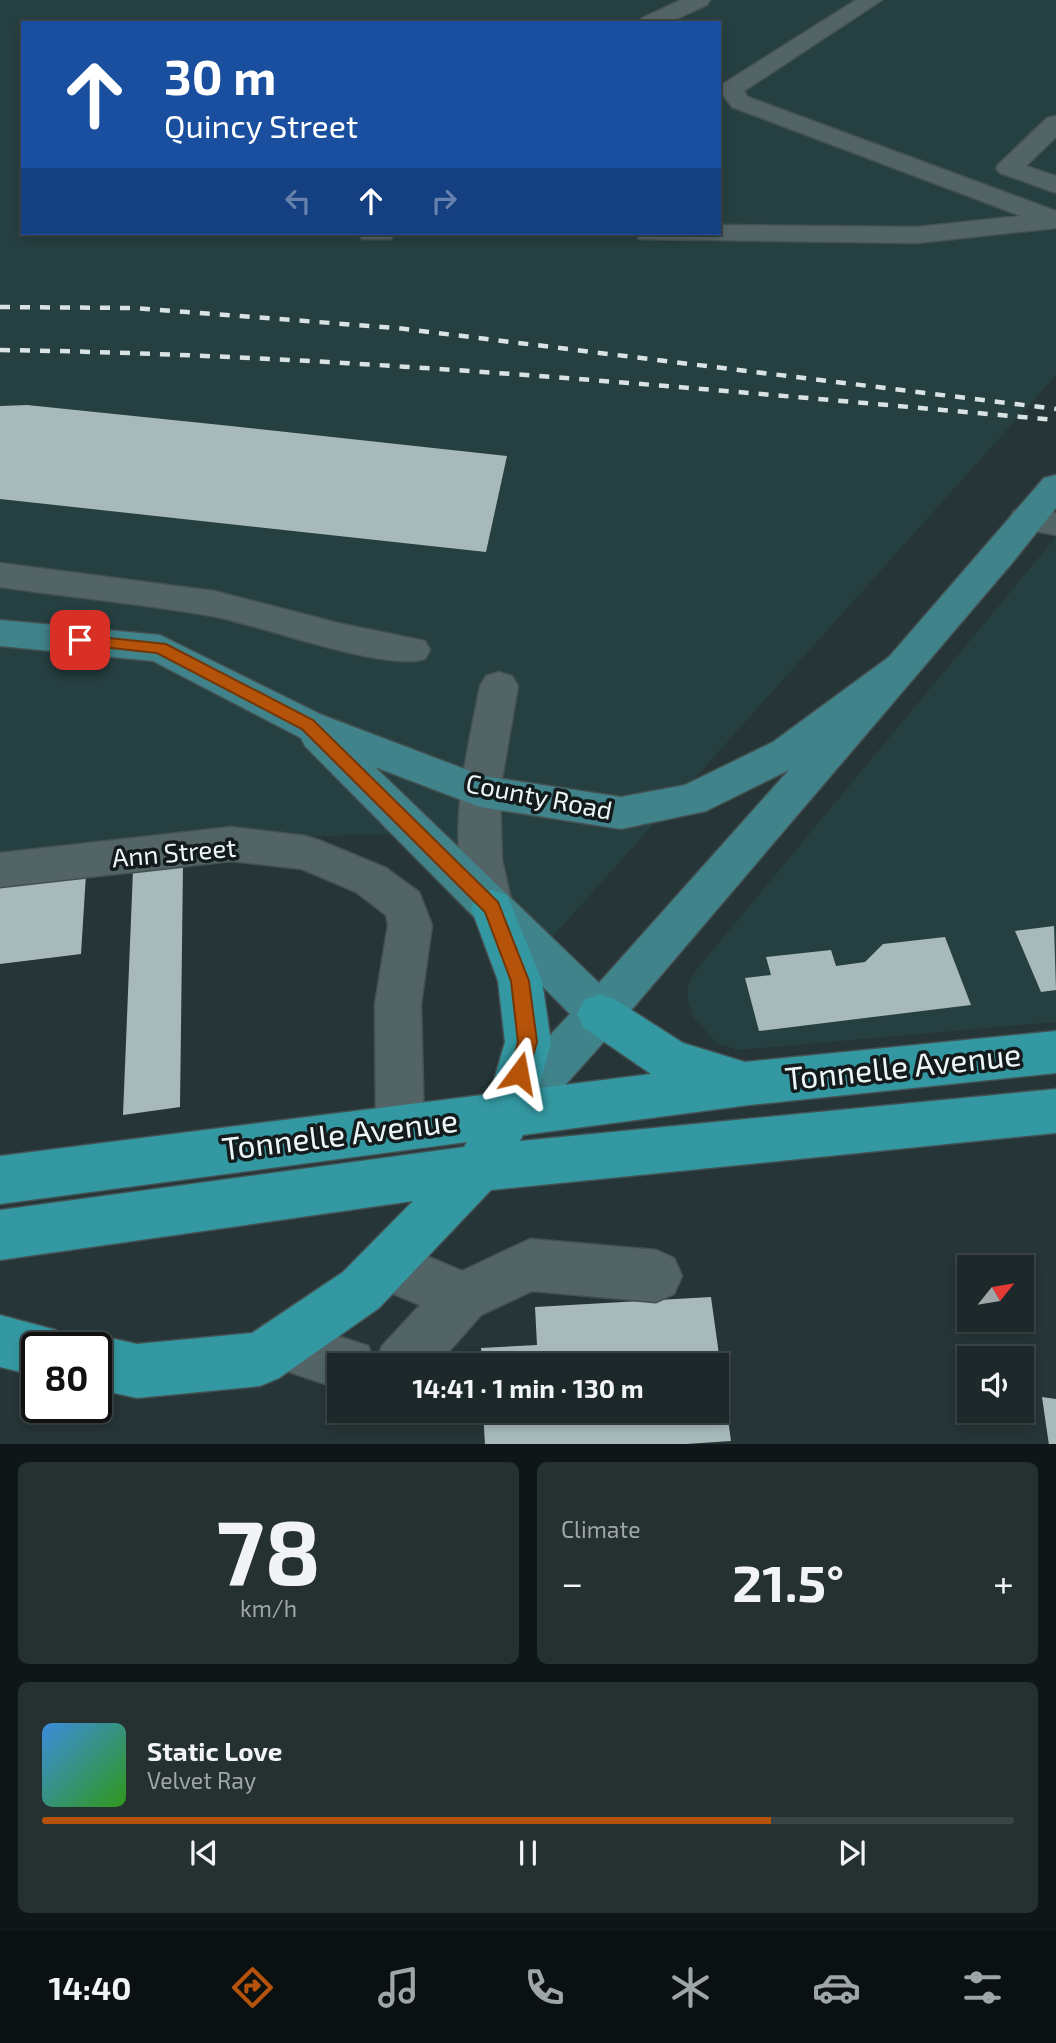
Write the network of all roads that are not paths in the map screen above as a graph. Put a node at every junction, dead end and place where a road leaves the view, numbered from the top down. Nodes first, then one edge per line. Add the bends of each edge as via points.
1 (699, 0) edge
2 (871, 0) edge
3 (654, 21) edge
4 (1056, 123) edge
5 (1056, 186) edge
6 (1056, 220) edge
7 (721, 233) edge
8 (1056, 486) edge
9 (1041, 522) edge
10 (0, 575) edge
11 (0, 632) edge
12 (412, 650) dead end
13 (900, 668) junction
14 (499, 686) dead end
15 (308, 725) junction
16 (480, 791) junction
17 (0, 870) edge
18 (492, 908) junction
19 (600, 1014) junction
20 (1056, 1052) edge
21 (749, 1083) junction
22 (1056, 1111) edge
23 (509, 1114) junction
24 (400, 1128) junction
25 (479, 1168) junction
26 (0, 1180) edge
27 (0, 1235) edge
28 (386, 1265) junction
29 (656, 1276) dead end
30 (463, 1297) junction
31 (0, 1341) edge
32 (282, 1344) junction
33 (21, 1346) edge
34 (412, 1353) edge
35 (327, 1358) edge
36 (112, 1365) edge

1 - 3 street
2 - 6 street via 731,89 740,102
4 - 5 street via 1009,168
6 - 7 street via 917,235
8 - 9 main road, County Road
9 - 13 main road, County Road via 1000,555
10 - 12 street via 215,604
11 - 15 main road, County Road via 160,648
13 - 16 main road, County Road via 787,753 692,800 621,813
13 - 19 main road, County Road
14 - 16 street
15 - 16 main road, County Road
15 - 18 main road
16 - 18 street via 481,860
17 - 24 street, Ann Street via 231,844 306,853 371,880 404,905 410,925 398,1004
18 - 19 main road
18 - 23 highway via 520,981 528,1042
19 - 21 highway via 671,1061
19 - 23 main road, County Road
20 - 21 highway, Tonnelle Avenue
21 - 23 highway, Tonnelle Avenue
22 - 25 highway, Tonnelle Avenue
23 - 24 highway, Tonnelle Avenue
23 - 25 highway
24 - 26 highway, Tonnelle Avenue
25 - 27 highway, Tonnelle Avenue
25 - 28 highway
28 - 30 street
28 - 32 highway via 361,1290
29 - 30 street via 530,1265
30 - 34 street
31 - 33 highway
32 - 35 street
32 - 36 highway via 260,1359 138,1371

